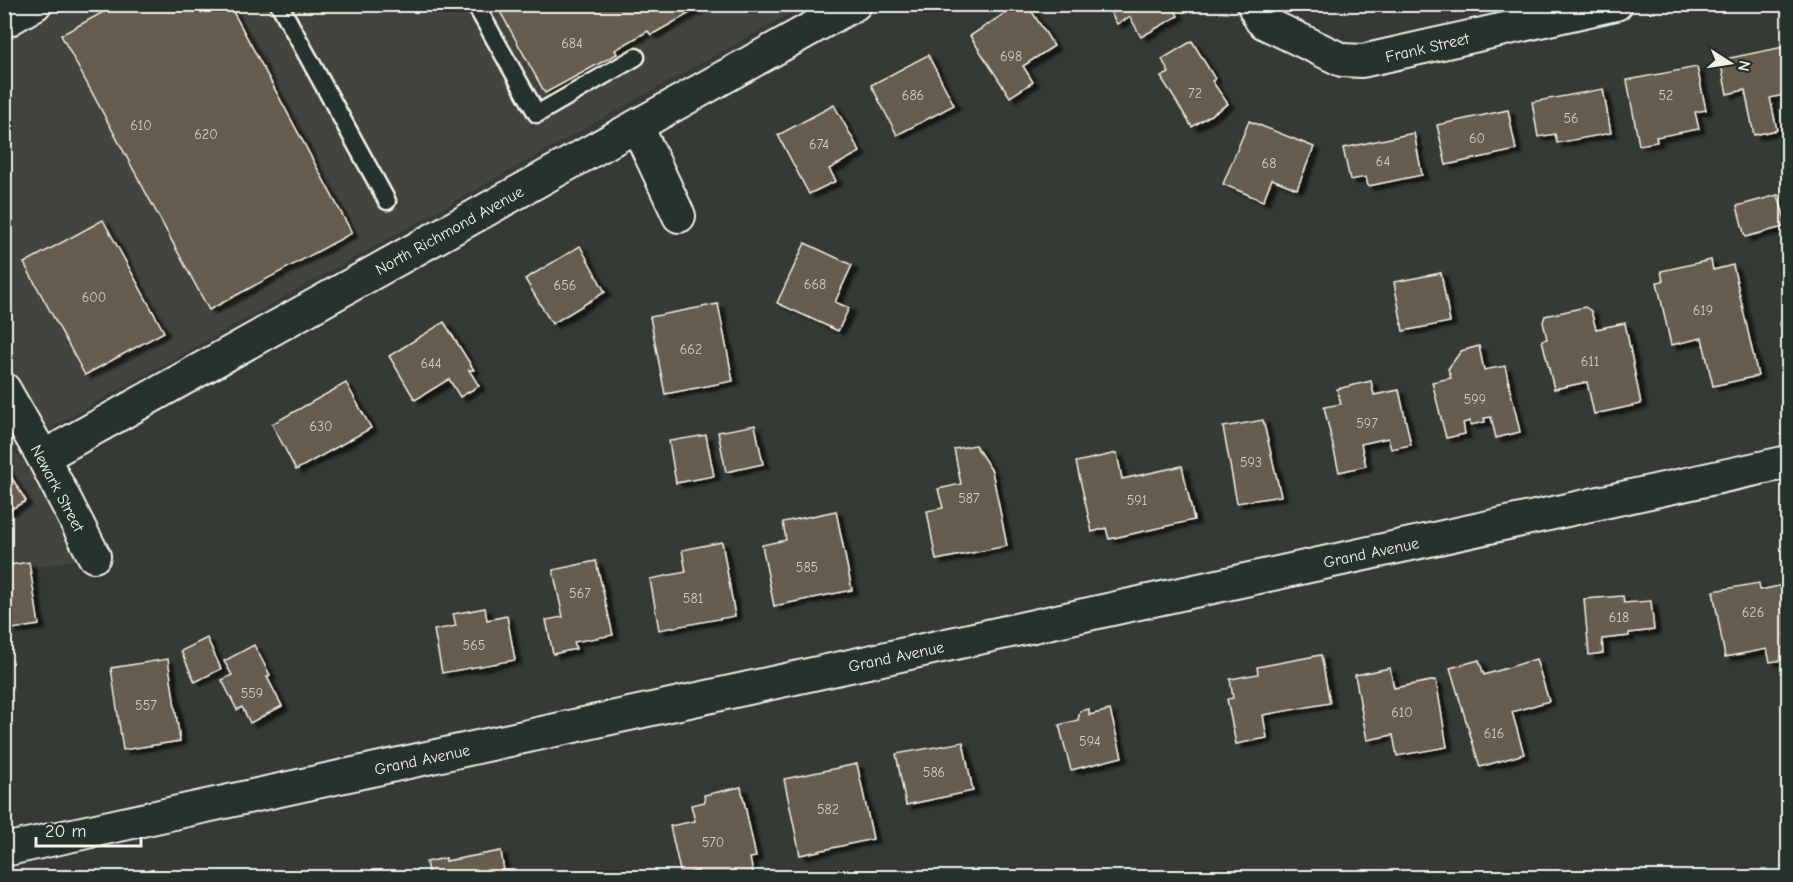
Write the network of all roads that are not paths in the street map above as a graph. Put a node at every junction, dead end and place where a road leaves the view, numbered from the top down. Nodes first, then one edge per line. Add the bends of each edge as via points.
1 (35, 4) edge
2 (279, 4) edge
3 (475, 4) edge
4 (855, 4) edge
5 (1253, 4) edge
6 (1616, 4) edge
7 (4, 22) edge
8 (636, 57) dead end
9 (637, 126) junction
10 (387, 201) dead end
11 (679, 216) dead end
12 (4, 389) edge
13 (43, 457) junction
14 (1788, 462) edge
15 (94, 556) dead end
16 (4, 850) edge

1 - 7 street
2 - 10 lane
3 - 8 lane via 537,114
4 - 9 street, North Richmond Avenue
5 - 6 street, Frank Street via 1265,23 1342,60 1362,61
9 - 11 street
9 - 13 street, North Richmond Avenue
12 - 13 street, Newark Street
13 - 15 street, Newark Street
14 - 16 street, Grand Avenue

